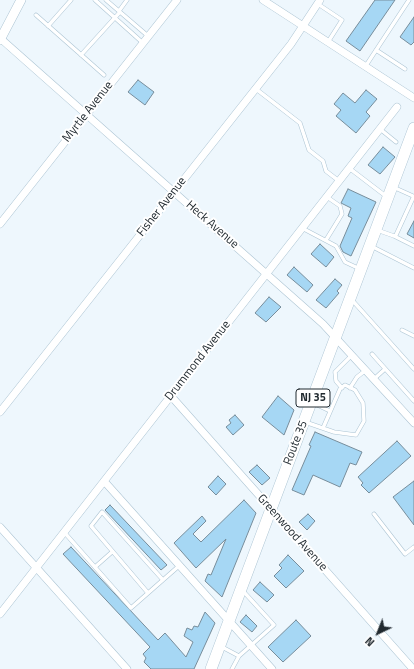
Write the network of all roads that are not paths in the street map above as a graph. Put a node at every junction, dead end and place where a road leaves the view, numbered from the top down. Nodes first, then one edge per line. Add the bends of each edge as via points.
1 (21, 0) edge
2 (71, 0) edge
3 (95, 0) edge
4 (106, 0) edge
5 (127, 0) edge
6 (177, 0) edge
7 (263, 0) edge
8 (409, 0) edge
9 (319, 2) edge
10 (119, 11) junction
11 (36, 15) dead end
12 (115, 18) junction
13 (48, 26) junction
14 (303, 26) junction
15 (148, 36) junction
16 (0, 39) edge
17 (328, 42) junction
18 (143, 43) junction
19 (376, 50) junction
20 (82, 55) junction
21 (365, 67) junction
22 (405, 69) dead end
23 (104, 75) dead end
24 (256, 89) junction
25 (414, 98) edge
26 (397, 107) dead end
27 (87, 114) junction
28 (414, 128) edge
29 (380, 129) junction
30 (396, 142) dead end
31 (412, 143) edge
32 (349, 168) junction
33 (339, 181) junction
34 (392, 187) junction
35 (174, 192) junction
36 (326, 197) junction
37 (388, 198) junction
38 (414, 198) edge
39 (0, 224) edge
40 (302, 228) junction
41 (376, 230) junction
42 (394, 236) junction
43 (326, 240) junction
44 (370, 246) junction
45 (414, 246) edge
46 (414, 268) edge
47 (361, 269) junction
48 (267, 274) junction
49 (350, 299) junction
50 (402, 330) dead end
51 (414, 336) edge
52 (336, 337) junction
53 (372, 354) dead end
54 (352, 355) junction
55 (385, 369) junction
56 (414, 369) edge
57 (366, 370) junction
58 (374, 378) junction
59 (342, 388) junction
60 (350, 388) junction
61 (171, 396) junction
62 (414, 401) edge
63 (311, 402) junction
64 (330, 411) junction
65 (0, 412) edge
66 (304, 422) junction
67 (414, 423) edge
68 (323, 428) junction
69 (104, 481) junction
70 (271, 509) junction
71 (374, 514) dead end
72 (0, 527) edge
73 (64, 532) junction
74 (414, 547) edge
75 (112, 552) junction
76 (180, 565) junction
77 (95, 567) junction
78 (36, 568) junction
79 (162, 580) junction
80 (241, 589) junction
81 (148, 593) junction
82 (0, 614) edge
83 (229, 620) junction
84 (251, 645) junction
85 (219, 646) junction
86 (238, 656) junction
87 (128, 669) edge
88 (211, 669) edge
89 (232, 669) edge
90 (272, 669) edge
91 (413, 669) edge

1 - 16 street
2 - 13 lane
3 - 12 lane
4 - 10 lane
5 - 10 lane
6 - 15 street, Myrtle Avenue
7 - 14 street
8 - 19 lane
9 - 14 street, Fisher Avenue
9 - 17 lane via 342,20
10 - 12 lane
10 - 15 lane
11 - 13 lane
12 - 18 lane
12 - 20 lane
13 - 20 lane
14 - 17 street
14 - 24 street, Fisher Avenue
15 - 18 street, Myrtle Avenue
16 - 27 street, Heck Avenue
17 - 21 street
18 - 27 street, Myrtle Avenue
19 - 21 lane
19 - 22 lane
20 - 23 lane
21 - 25 street
24 - 33 lane via 300,123 309,150 323,161 326,171
24 - 35 street, Fisher Avenue
26 - 29 street, Drummond Avenue
27 - 35 street, Heck Avenue
27 - 39 street, Myrtle Avenue
28 - 31 main road, Route 35 / NJ 35
29 - 30 lane
29 - 32 street, Drummond Avenue
31 - 34 main road, Route 35 / NJ 35
32 - 33 street, Drummond Avenue
32 - 37 lane
33 - 36 street, Drummond Avenue
34 - 37 main road, Route 35 / NJ 35
34 - 38 lane
35 - 48 street, Heck Avenue
35 - 65 street, Fisher Avenue
36 - 40 street, Drummond Avenue
36 - 43 lane via 340,206 342,214
37 - 41 main road, Route 35 / NJ 35
38 - 42 lane
40 - 43 lane
40 - 48 street, Drummond Avenue
41 - 42 lane
41 - 44 main road, Route 35 / NJ 35
42 - 45 lane
43 - 47 lane via 336,246 345,262
44 - 46 lane
44 - 47 main road, Route 35 / NJ 35
47 - 49 main road, Route 35 / NJ 35
48 - 52 street, Heck Avenue
48 - 61 street, Drummond Avenue
49 - 52 main road, Route 35 / NJ 35
49 - 56 lane
50 - 51 lane
52 - 54 street, Heck Avenue
52 - 63 main road, Route 35 / NJ 35
53 - 55 lane
54 - 57 street, Heck Avenue
54 - 59 lane via 335,372 336,381
55 - 58 lane
55 - 62 lane
57 - 58 street, Heck Avenue
57 - 60 lane via 357,377
58 - 67 street, Heck Avenue
59 - 60 lane via 345,385
59 - 64 lane
60 - 68 lane via 355,390 363,403 364,421 356,435
61 - 69 street, Drummond Avenue
61 - 70 street, Greenwood Avenue
63 - 64 lane
63 - 66 main road, Route 35 / NJ 35
64 - 68 lane
66 - 68 lane
66 - 70 main road, Route 35 / NJ 35
69 - 73 street, Drummond Avenue
69 - 76 street
70 - 80 main road, Route 35 / NJ 35
70 - 91 street, Greenwood Avenue
71 - 74 lane via 405,554
72 - 78 street
73 - 77 lane
73 - 78 street, Drummond Avenue
75 - 77 lane
75 - 79 lane via 90,526 102,512
75 - 81 lane
76 - 79 lane
76 - 83 street
77 - 81 lane via 131,608
78 - 82 street, Drummond Avenue
78 - 87 street
79 - 81 lane
80 - 83 main road, Route 35 / NJ 35
80 - 84 lane via 274,625
83 - 84 street
83 - 85 main road, Route 35 / NJ 35
84 - 86 lane
84 - 90 street
85 - 86 lane
85 - 88 main road, Route 35 / NJ 35
86 - 89 lane

